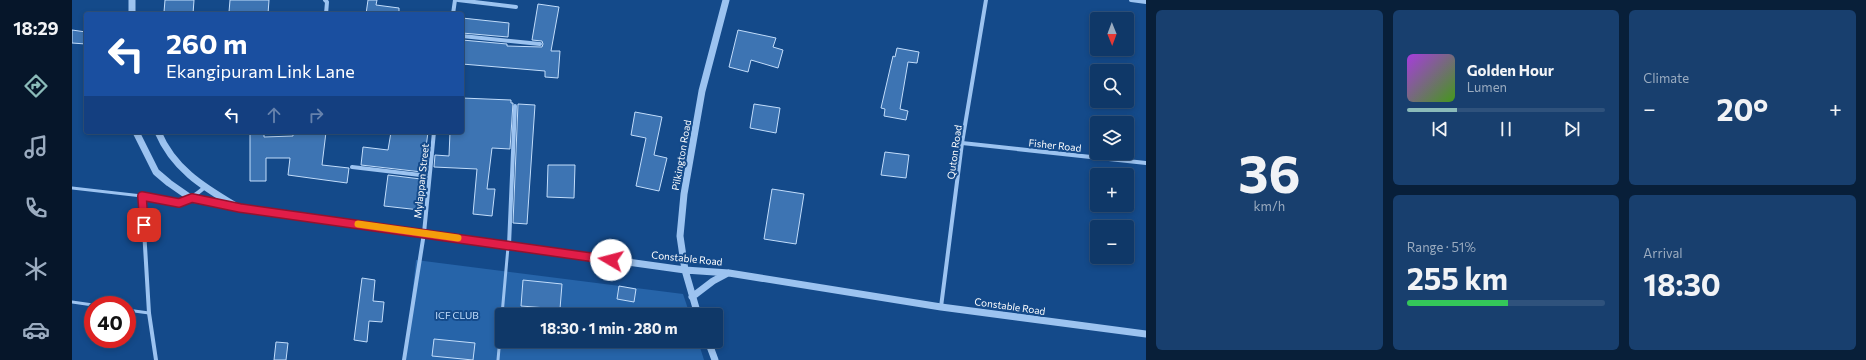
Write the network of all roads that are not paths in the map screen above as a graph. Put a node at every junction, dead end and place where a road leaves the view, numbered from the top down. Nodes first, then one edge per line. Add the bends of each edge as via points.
1 (132, 0) edge
2 (325, 0) edge
3 (455, 0) edge
4 (458, 0) edge
5 (726, 0) edge
6 (986, 0) edge
7 (1131, 0) edge
8 (1146, 2) edge
9 (516, 7) dead end
10 (132, 12) edge
11 (326, 12) edge
12 (453, 12) edge
13 (464, 36) edge
14 (540, 44) dead end
15 (515, 106) dead end
16 (136, 134) edge
17 (159, 134) edge
18 (434, 134) edge
19 (962, 143) junction
20 (1146, 164) edge
21 (352, 167) dead end
22 (429, 176) junction
23 (205, 187) junction
24 (72, 188) edge
25 (142, 196) junction
26 (192, 198) junction
27 (240, 208) junction
28 (424, 233) junction
29 (509, 245) junction
30 (685, 270) junction
31 (729, 273) junction
32 (692, 297) junction
33 (72, 302) edge
34 (84, 304) edge
35 (941, 307) junction
36 (696, 308) edge
37 (136, 311) edge
38 (149, 313) junction
39 (1146, 334) edge
40 (711, 348) edge
41 (156, 360) edge
42 (404, 360) edge
43 (498, 360) edge
44 (715, 360) edge

1 - 10 street
2 - 11 street
3 - 12 street
4 - 9 street
5 - 30 street, Pilkington Road via 702,91 684,194 680,236
6 - 19 street, Quton Road
7 - 8 street
13 - 14 street
15 - 29 street
16 - 26 street, Constable Road via 156,172
17 - 23 street via 163,144 187,174
18 - 22 street, Mylappan Street
19 - 20 street, Fisher Road
19 - 35 street, Quton Road
21 - 22 street
22 - 28 street, Mylappan Street
23 - 26 street, Constable Road
23 - 27 street
24 - 25 lane
25 - 26 street, Constable Road via 179,203
25 - 38 street
26 - 27 street, Constable Road
27 - 28 street, Constable Road
28 - 29 street, Constable Road
28 - 42 street, Mylappan Street
29 - 30 street, Constable Road
29 - 43 lane
30 - 31 street, Constable Road
30 - 32 street, Pilkington Road
31 - 32 street, Constable Road
31 - 35 street, Constable Road
32 - 36 street, Pilkington Road
33 - 34 lane
35 - 39 street, Constable Road
37 - 38 lane
38 - 41 street
40 - 44 street

